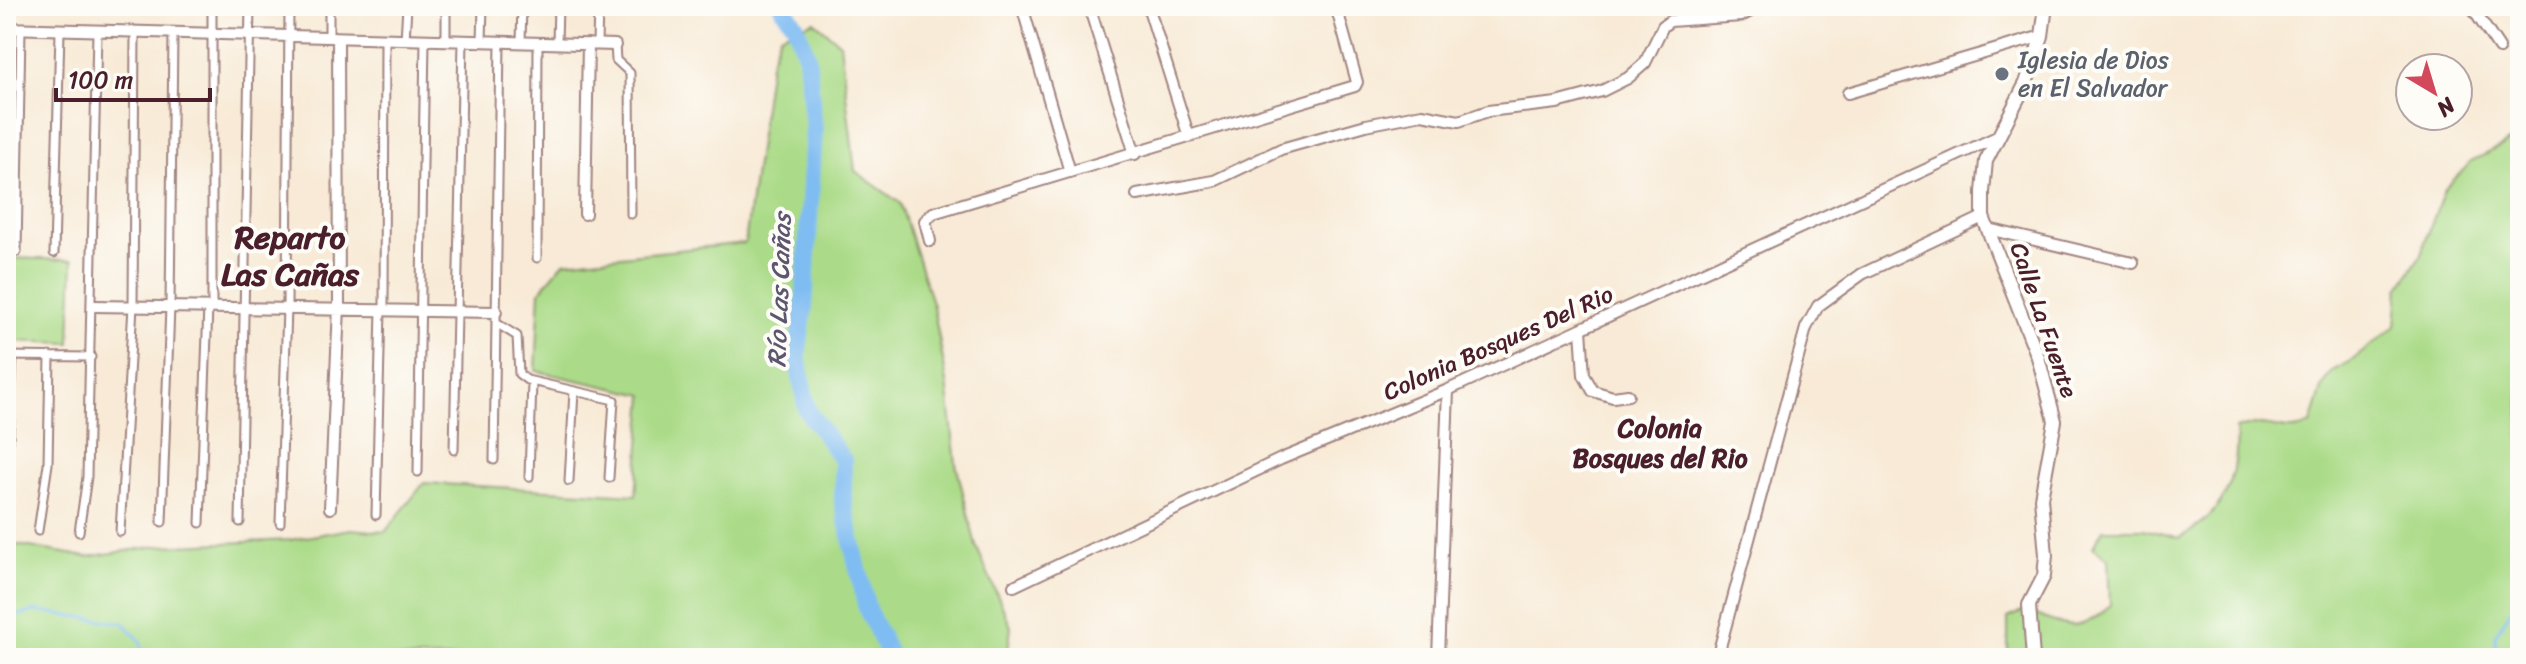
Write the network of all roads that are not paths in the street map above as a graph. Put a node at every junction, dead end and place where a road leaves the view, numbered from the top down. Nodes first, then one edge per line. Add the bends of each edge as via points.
1 (212, 6) edge
2 (250, 6) edge
3 (289, 6) edge
4 (329, 6) edge
5 (407, 6) edge
6 (446, 6) edge
7 (483, 6) edge
8 (522, 6) edge
9 (558, 6) edge
10 (598, 6) edge
11 (1022, 6) edge
12 (1089, 6) edge
13 (1148, 6) edge
14 (1336, 6) edge
15 (1760, 6) edge
16 (2046, 6) edge
17 (2477, 9) edge
18 (6, 28) edge
19 (21, 29) junction
20 (60, 31) junction
21 (97, 32) junction
22 (135, 33) junction
23 (173, 34) junction
24 (213, 35) junction
25 (250, 36) junction
26 (2042, 36) junction
27 (289, 37) junction
28 (334, 38) junction
29 (385, 39) junction
30 (405, 40) junction
31 (425, 40) junction
32 (446, 41) junction
33 (463, 41) junction
34 (482, 41) junction
35 (500, 42) junction
36 (521, 42) junction
37 (538, 43) junction
38 (557, 43) junction
39 (593, 44) junction
40 (615, 45) joint
41 (2499, 48) dead end
42 (1848, 93) dead end
43 (1999, 136) junction
44 (1189, 137) junction
45 (1135, 154) junction
46 (1070, 172) junction
47 (1137, 195) dead end
48 (585, 214) dead end
49 (631, 214) dead end
50 (1986, 223) junction
51 (930, 241) dead end
52 (17, 252) dead end
53 (54, 253) dead end
54 (537, 258) dead end
55 (2133, 263) dead end
56 (93, 306) junction
57 (133, 306) junction
58 (170, 307) junction
59 (210, 307) junction
60 (247, 307) junction
61 (339, 307) junction
62 (287, 308) junction
63 (382, 309) junction
64 (421, 310) junction
65 (459, 311) junction
66 (496, 318) junction
67 (1581, 329) junction
68 (10, 356) edge
69 (50, 356) junction
70 (91, 357) junction
71 (532, 382) junction
72 (1448, 390) junction
73 (574, 391) junction
74 (1628, 395) dead end
75 (454, 450) dead end
76 (494, 460) dead end
77 (418, 472) dead end
78 (529, 477) dead end
79 (609, 478) dead end
80 (569, 481) dead end
81 (6, 496) edge
82 (330, 508) dead end
83 (376, 515) dead end
84 (162, 522) dead end
85 (240, 522) dead end
86 (200, 523) dead end
87 (280, 523) dead end
88 (38, 531) dead end
89 (79, 532) dead end
90 (120, 532) dead end
91 (1014, 586) dead end
92 (1438, 658) edge
93 (1717, 658) edge
94 (2033, 658) edge

1 - 24 street
2 - 25 street
3 - 27 street
4 - 28 street
5 - 30 street
6 - 32 street
7 - 34 street
8 - 36 street
9 - 38 street
10 - 39 street
11 - 46 street
12 - 45 street
13 - 44 street
14 - 44 street via 1355,86
15 - 47 street via 1741,16 1670,21 1645,63 1602,91 1459,121 1422,114 1366,125 1281,149 1214,181
16 - 26 street, Calle La Fuente
17 - 41 street
18 - 19 street
19 - 20 street
19 - 52 street
20 - 21 street
20 - 53 street
21 - 22 street
21 - 56 street
22 - 23 street
22 - 57 street
23 - 24 street
23 - 58 street
24 - 25 street
24 - 59 street
25 - 27 street
25 - 60 street
26 - 42 street
26 - 43 street, Calle La Fuente
27 - 28 street
27 - 62 street
28 - 29 street
28 - 61 street
29 - 30 street
29 - 63 street
30 - 31 street
31 - 32 street
31 - 64 street
32 - 33 street
33 - 34 street
33 - 65 street
34 - 35 street
35 - 36 street
35 - 66 street
36 - 37 street
37 - 38 street
37 - 54 street
38 - 39 street
39 - 40 street
39 - 48 street
40 - 49 street via 616,60 630,73
43 - 50 street, Calle La Fuente via 1986,161
43 - 67 street, Colonia Bosques Del Rio
44 - 45 street
45 - 46 street
46 - 51 street via 933,213 925,221
50 - 55 street
50 - 93 street via 1862,274 1818,306 1806,328
50 - 94 street, Calle La Fuente via 2038,357 2055,421 2041,498 2044,576 2029,605
56 - 57 street
56 - 70 street
57 - 58 street
57 - 90 street
58 - 59 street
58 - 84 street
59 - 60 street
59 - 86 street
60 - 62 street
60 - 85 street
61 - 62 street
61 - 63 street
61 - 82 street
62 - 87 street
63 - 64 street
63 - 83 street
64 - 65 street
64 - 77 street
65 - 66 street
65 - 75 street
66 - 71 street via 517,336 519,374
66 - 76 street
67 - 72 street, Colonia Bosques Del Rio
67 - 74 street via 1584,375 1593,391
68 - 69 street
68 - 81 street
69 - 70 street
69 - 88 street via 48,464
70 - 89 street via 87,477
71 - 73 street
71 - 78 street
72 - 91 street, Colonia Bosques Del Rio via 1281,459
72 - 92 street
73 - 79 street via 614,400
73 - 80 street

